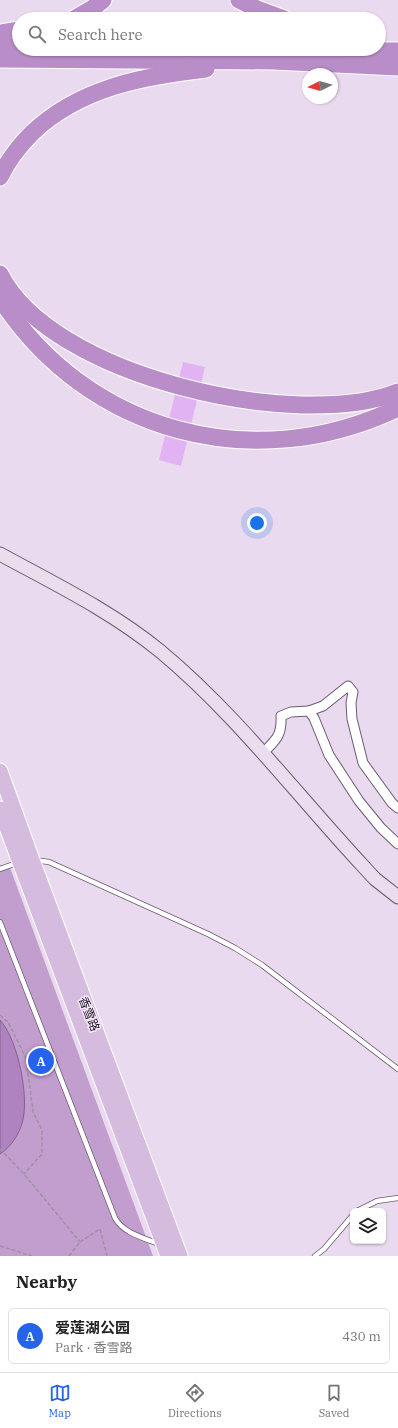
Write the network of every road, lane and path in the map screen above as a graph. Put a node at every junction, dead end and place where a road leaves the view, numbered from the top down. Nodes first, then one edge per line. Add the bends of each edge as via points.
1 (103, 0) edge
2 (239, 0) edge
3 (86, 12) edge
4 (266, 12) edge
5 (12, 31) edge
6 (0, 33) edge
7 (386, 42) edge
8 (0, 43) edge
9 (12, 44) edge
10 (398, 45) edge
11 (386, 51) edge
12 (398, 51) edge
13 (0, 58) edge
14 (273, 61) junction
15 (398, 67) edge
16 (0, 177) edge
17 (1, 283) edge
18 (398, 392) edge
19 (398, 408) edge
20 (0, 554) edge
21 (309, 711) junction
22 (262, 754) junction
23 (0, 771) edge
24 (398, 808) edge
25 (0, 809) edge
26 (398, 844) edge
27 (25, 861) junction
28 (0, 869) edge
29 (398, 898) edge
30 (0, 922) edge
31 (0, 1015) edge
32 (398, 1069) edge
33 (0, 1149) edge
34 (24, 1174) junction
35 (398, 1198) edge
36 (363, 1208) edge
37 (350, 1219) edge
38 (80, 1242) junction
39 (0, 1246) edge
40 (169, 1253) edge
41 (32, 1256) edge
42 (69, 1256) edge
43 (107, 1256) edge
44 (180, 1256) edge
45 (314, 1256) edge

1 - 3 highway
2 - 4 highway
5 - 6 highway
7 - 10 highway
8 - 9 highway
11 - 12 highway
13 - 14 highway
14 - 15 highway
14 - 16 highway via 164,75 111,87 86,96 39,127 16,151
17 - 18 highway via 33,315 64,340 127,369 170,384 230,398 295,404 353,404
17 - 19 highway via 31,339 74,379 125,410 180,430 221,438 249,440 304,438 345,429
20 - 22 street via 95,605 138,635 182,670 226,712
21 - 22 street via 291,712 281,716 277,740
21 - 24 street via 323,706 348,686 353,692 352,719 363,763 383,792
21 - 26 street via 328,755 359,801
22 - 29 street via 362,866
23 - 27 main road, 香雪路
25 - 27 main road, 香雪路
27 - 28 lane
27 - 32 lane via 49,862 235,948 262,965
27 - 40 main road, 香雪路
27 - 44 main road, 香雪路
30 - 40 lane via 114,1218 123,1228
31 - 34 path via 8,1022 26,1058 33,1112 42,1130 42,1154
33 - 34 path
34 - 38 path
35 - 36 lane via 376,1201
37 - 45 lane via 324,1249
38 - 42 path
38 - 43 path via 100,1229
39 - 41 path

